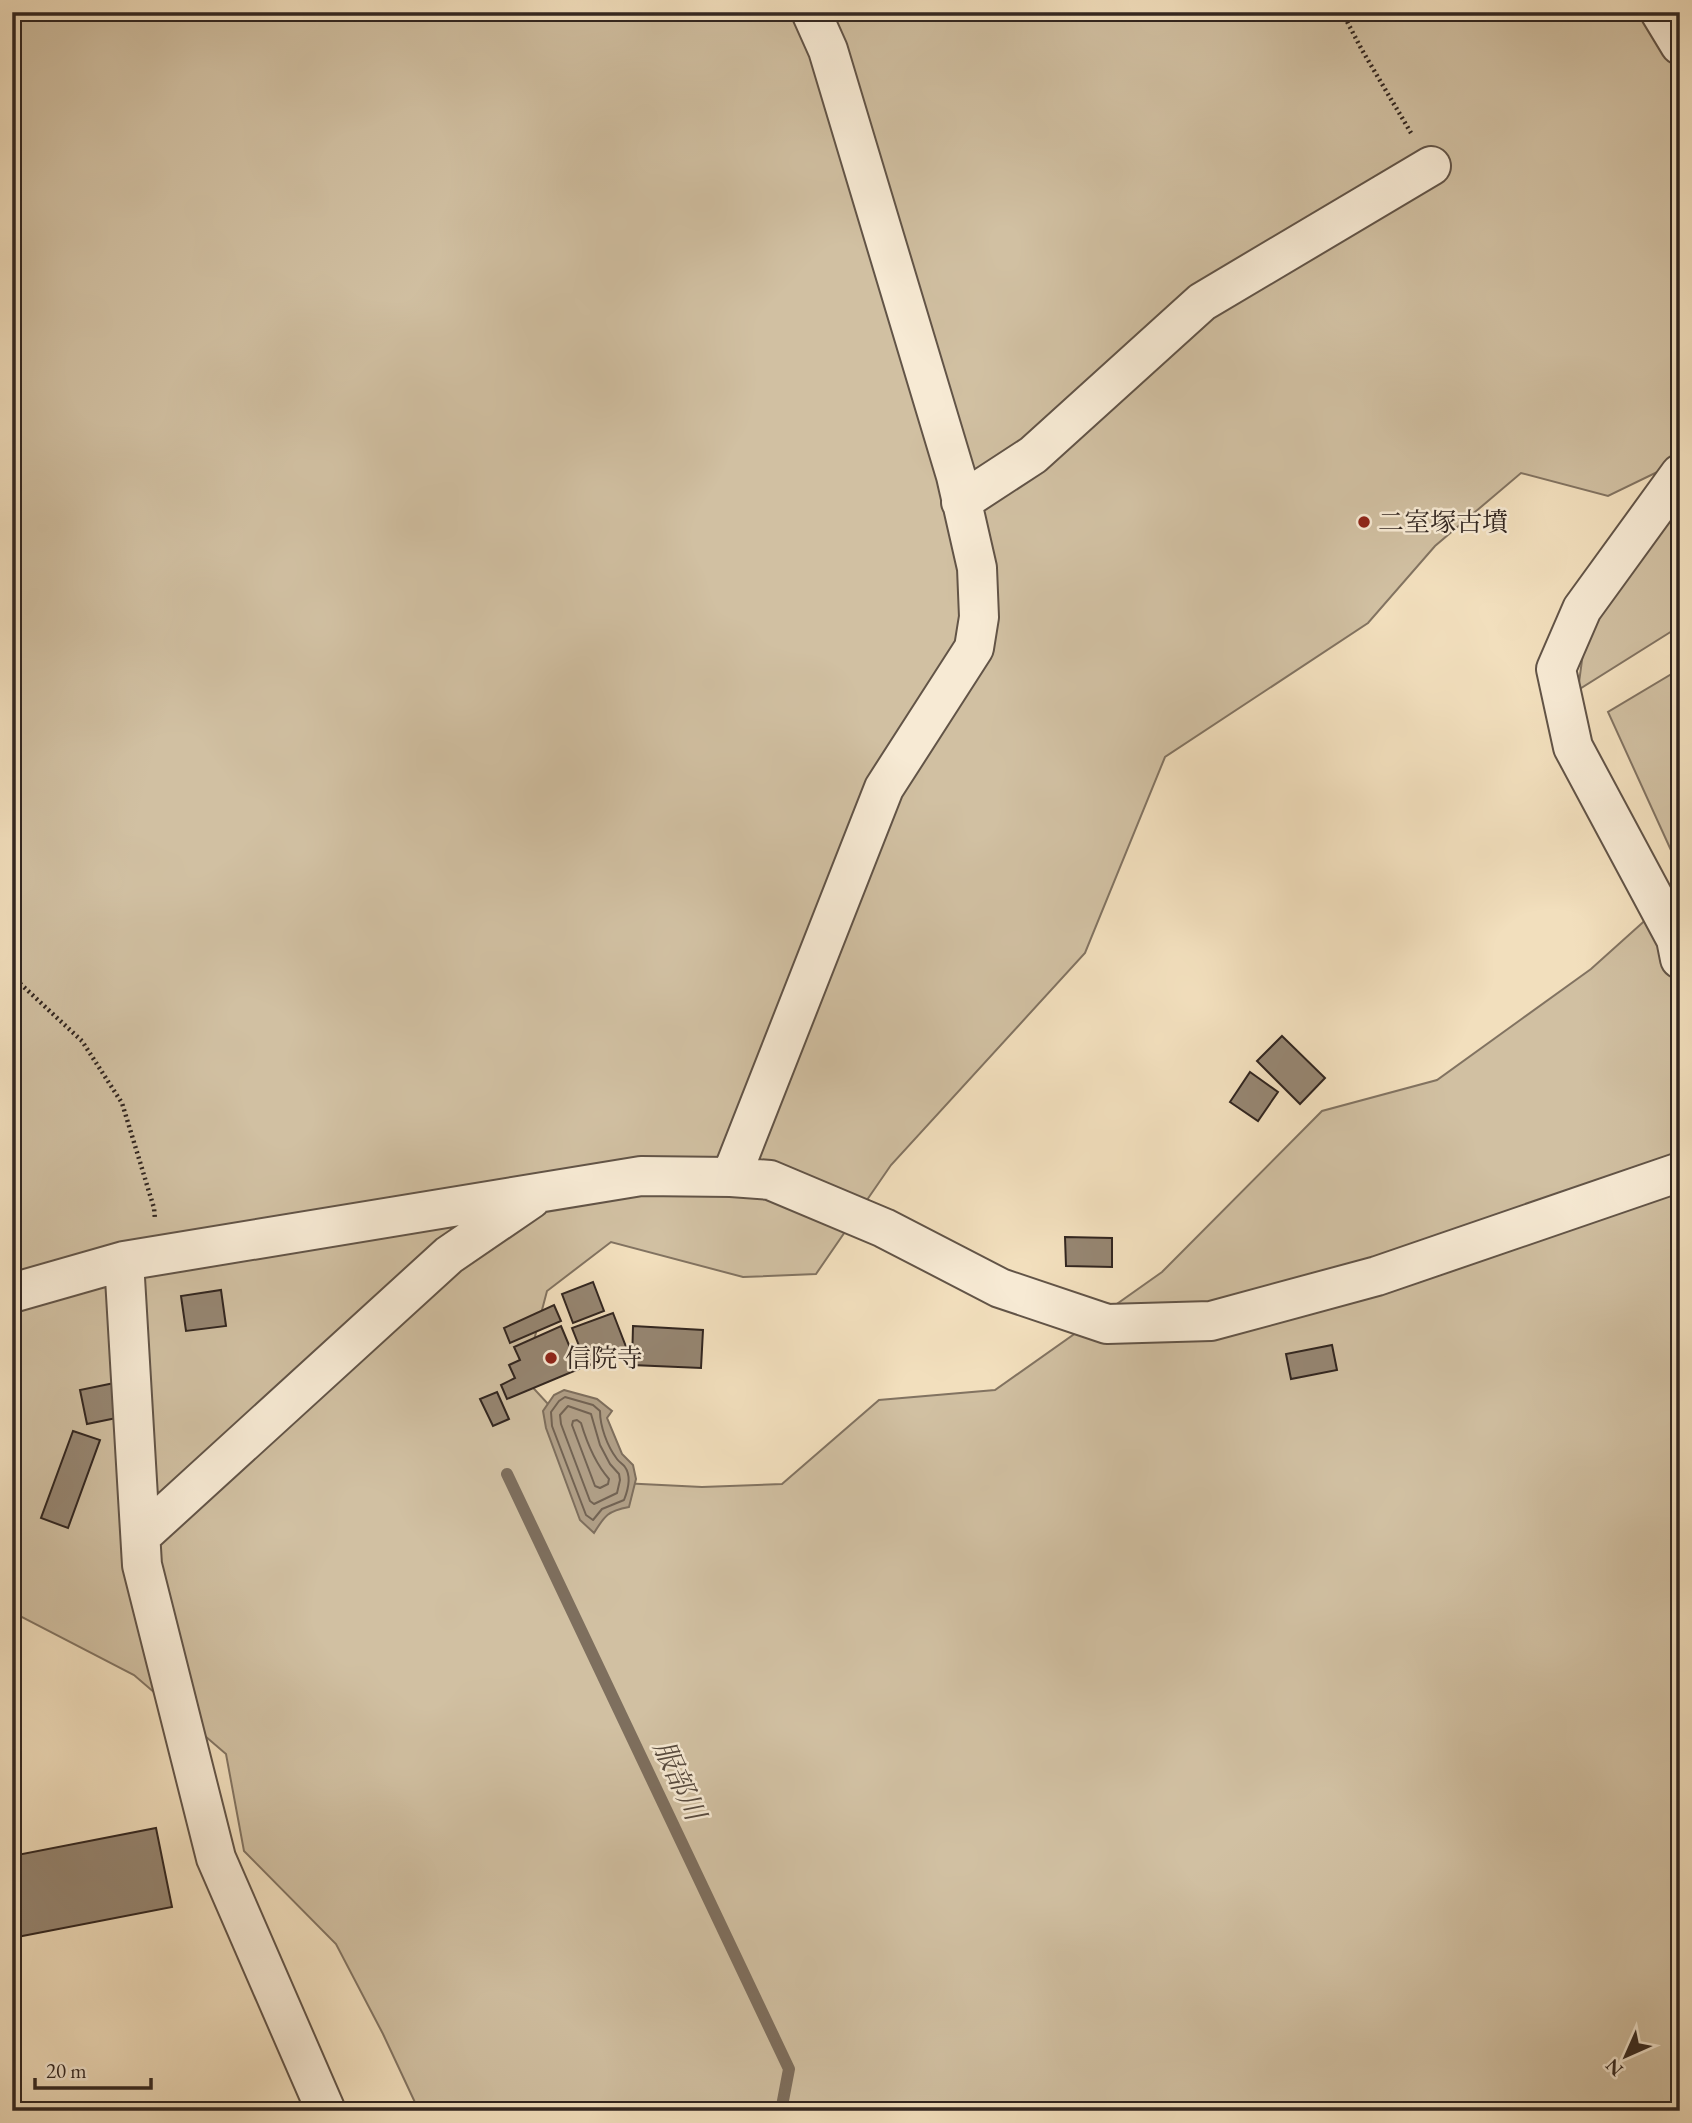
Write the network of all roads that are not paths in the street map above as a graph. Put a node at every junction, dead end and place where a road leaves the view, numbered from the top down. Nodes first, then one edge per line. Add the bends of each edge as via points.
1 (811, 12) edge
2 (1660, 12) edge
3 (1680, 45) edge
4 (1431, 166) road end
5 (1680, 474) edge
6 (961, 502) junction
7 (1680, 958) edge
8 (1680, 1172) edge
9 (731, 1177) junction
10 (541, 1192) junction
11 (141, 1259) junction
12 (12, 1293) edge
13 (141, 1536) junction
14 (326, 2111) edge

1 - 6 street via 832,62
2 - 3 street
4 - 6 street via 1202,302 1033,455
5 - 7 street via 1581,609 1556,669 1573,747 1676,939
6 - 9 street via 977,568 979,617 974,648 884,789
8 - 9 street via 1377,1276 1211,1321 1107,1324 1000,1288 884,1228 770,1180
9 - 10 street via 641,1176
10 - 11 street
10 - 13 street via 449,1255
11 - 12 street
11 - 13 street
13 - 14 street via 142,1565 216,1858

